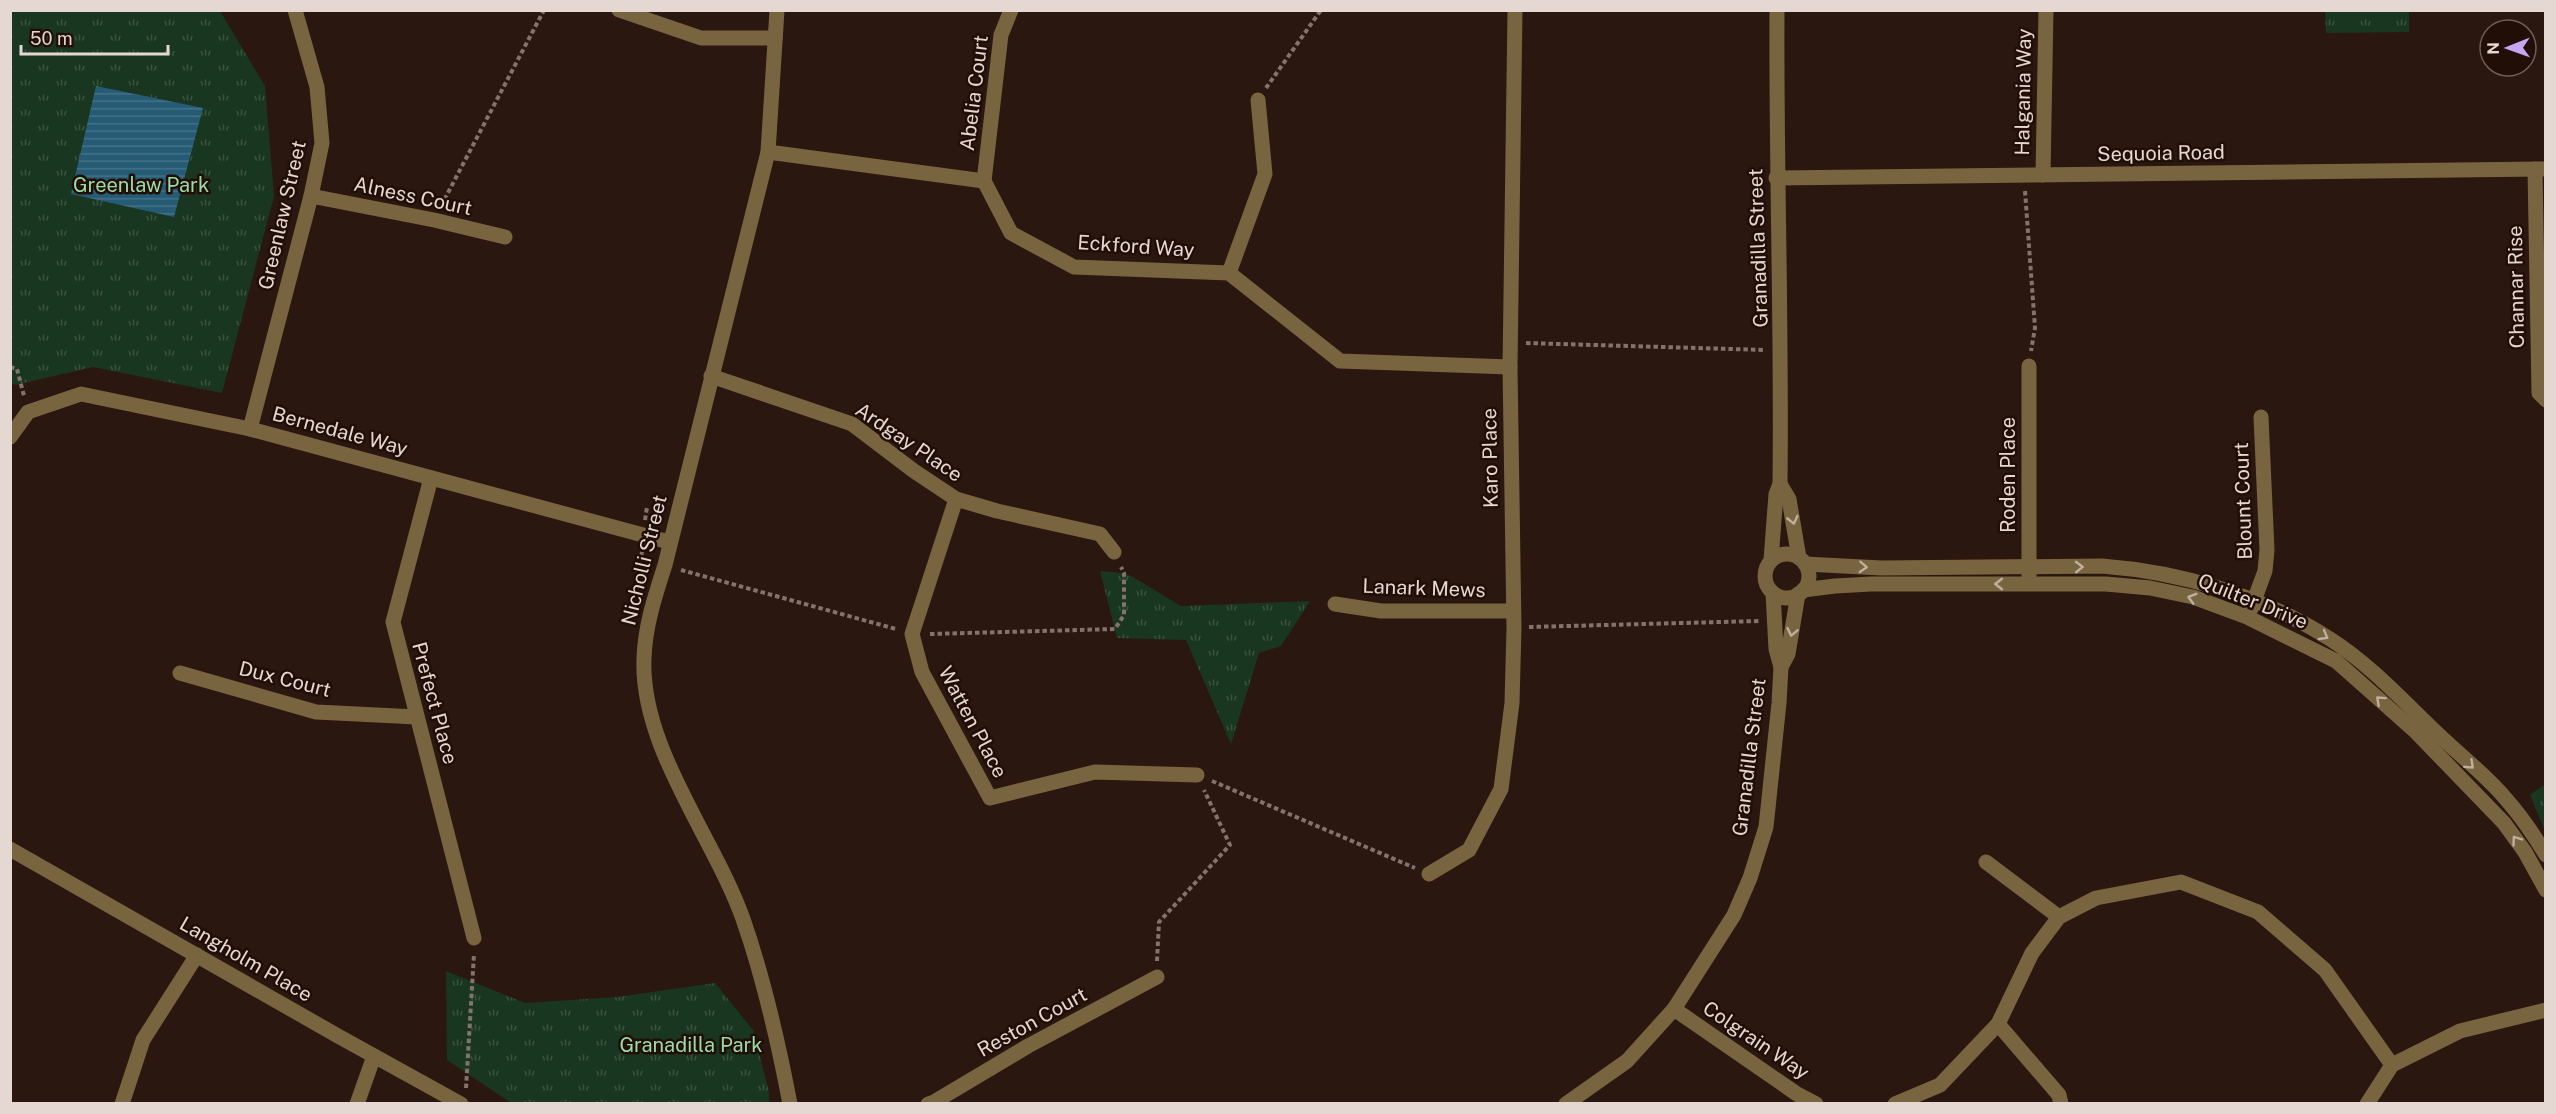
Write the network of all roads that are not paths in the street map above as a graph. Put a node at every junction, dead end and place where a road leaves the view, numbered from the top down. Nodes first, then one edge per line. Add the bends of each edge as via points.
1 (295, 10) edge
2 (619, 10) edge
3 (777, 10) edge
4 (1011, 10) edge
5 (1515, 10) edge
6 (1777, 10) edge
7 (2046, 10) edge
8 (774, 38) junction
9 (1258, 100) road end
10 (768, 152) junction
11 (2540, 169) edge
12 (2043, 175) junction
13 (1776, 178) junction
14 (984, 181) junction
15 (312, 196) junction
16 (505, 237) dead end
17 (1229, 273) junction
18 (2029, 366) road end
19 (1510, 367) junction
20 (711, 376) junction
21 (2546, 400) edge
22 (2261, 417) dead end
23 (250, 429) junction
24 (10, 437) edge
25 (430, 478) junction
26 (1780, 484) junction
27 (956, 499) junction
28 (669, 542) junction
29 (1114, 552) road end
30 (1771, 560) junction
31 (1802, 561) junction
32 (2030, 567) junction
33 (2030, 584) junction
34 (1773, 592) junction
35 (1801, 592) junction
36 (2255, 601) junction
37 (1335, 603) dead end
38 (1513, 611) junction
39 (2247, 616) junction
40 (1781, 667) junction
41 (180, 673) dead end
42 (417, 717) junction
43 (1197, 775) road end
44 (10, 849) edge
45 (2546, 855) edge
46 (1986, 862) dead end
47 (1429, 874) road end
48 (2546, 890) edge
49 (2059, 917) junction
50 (474, 938) road end
51 (197, 955) junction
52 (1156, 977) road end
53 (1674, 1009) junction
54 (2546, 1010) edge
55 (1998, 1024) junction
56 (374, 1056) junction
57 (2392, 1065) junction
58 (464, 1098) edge
59 (122, 1104) edge
60 (357, 1104) edge
61 (790, 1104) edge
62 (928, 1104) edge
63 (1566, 1104) edge
64 (1816, 1104) edge
65 (1894, 1104) edge
66 (2061, 1104) edge
67 (2367, 1104) edge

1 - 15 street, Greenlaw Street via 317,87 322,143
2 - 8 street via 701,38
3 - 8 street, Nicholli Street
4 - 14 street, Abelia Court via 1000,35
5 - 19 street, Karo Place
6 - 13 street, Granadilla Street
7 - 12 street, Halgania Way
8 - 10 street, Nicholli Street
9 - 17 street via 1265,174
10 - 14 street
10 - 20 street, Nicholli Street
11 - 12 street, Sequoia Road
11 - 21 street, Channar Rise via 2539,393
12 - 13 street, Sequoia Road
13 - 26 street, Granadilla Street via 1782,351
14 - 17 street, Eckford Way via 1011,233 1074,267
15 - 16 street, Alness Court
15 - 23 street, Greenlaw Street
17 - 19 street via 1340,362
18 - 32 street, Roden Place
19 - 38 street, Karo Place
20 - 27 street, Ardgay Place via 852,424
20 - 28 street, Nicholli Street
22 - 36 street, Blount Court via 2267,550
23 - 24 street, Bernedale Way via 81,394 28,412
23 - 25 street, Bernedale Way
25 - 28 street, Bernedale Way
25 - 42 street, Prefect Place via 393,622
26 - 30 street, Granadilla Street
26 -> 31 street, Granadilla Street via 1789,499
27 - 29 street, Ardgay Place via 1100,534
27 - 43 street, Watten Place via 912,634 922,672 990,798 1095,772
28 - 61 street, Nicholli Street via 648,621 644,660 649,706 663,750 743,918 779,1043
30 - 31 street via 1785,554
30 - 34 street via 1765,579
31 -> 32 street, Quilter Drive via 1882,568
31 - 35 street via 1809,577
32 - 33 street, Roden Place
32 -> 36 street, Quilter Drive via 2131,568
33 -> 35 street, Quilter Drive via 1871,584
39 -> 33 street, Quilter Drive via 2193,597 2150,588
34 - 35 street via 1787,598
34 - 40 street, Granadilla Street via 1776,649
35 -> 40 street, Granadilla Street via 1788,654
36 - 39 street, Blount Court
36 -> 45 street, Quilter Drive via 2330,639 2362,663 2505,798
37 - 38 street, Lanark Mews via 1381,611
38 - 47 street, Karo Place via 1512,703 1501,789 1469,850
48 -> 39 street, Quilter Drive via 2504,823 2379,699 2336,661
40 - 53 street, Granadilla Street via 1766,827 1734,915
41 - 42 street, Dux Court via 316,711
42 - 50 street, Prefect Place
44 - 51 street, Langholm Place
46 - 49 street
49 - 55 street via 2032,953
49 - 57 street via 2096,898 2181,882 2258,912 2325,970
51 - 56 street, Langholm Place
51 - 59 street via 143,1040
52 - 62 street, Reston Court
53 - 63 street, Granadilla Street via 1627,1061
53 - 64 street, Colgrain Way
54 - 57 street via 2460,1031
55 - 65 street via 1940,1085
55 - 66 street via 2059,1095
56 - 58 street, Langholm Place
56 - 60 street
57 - 67 street

